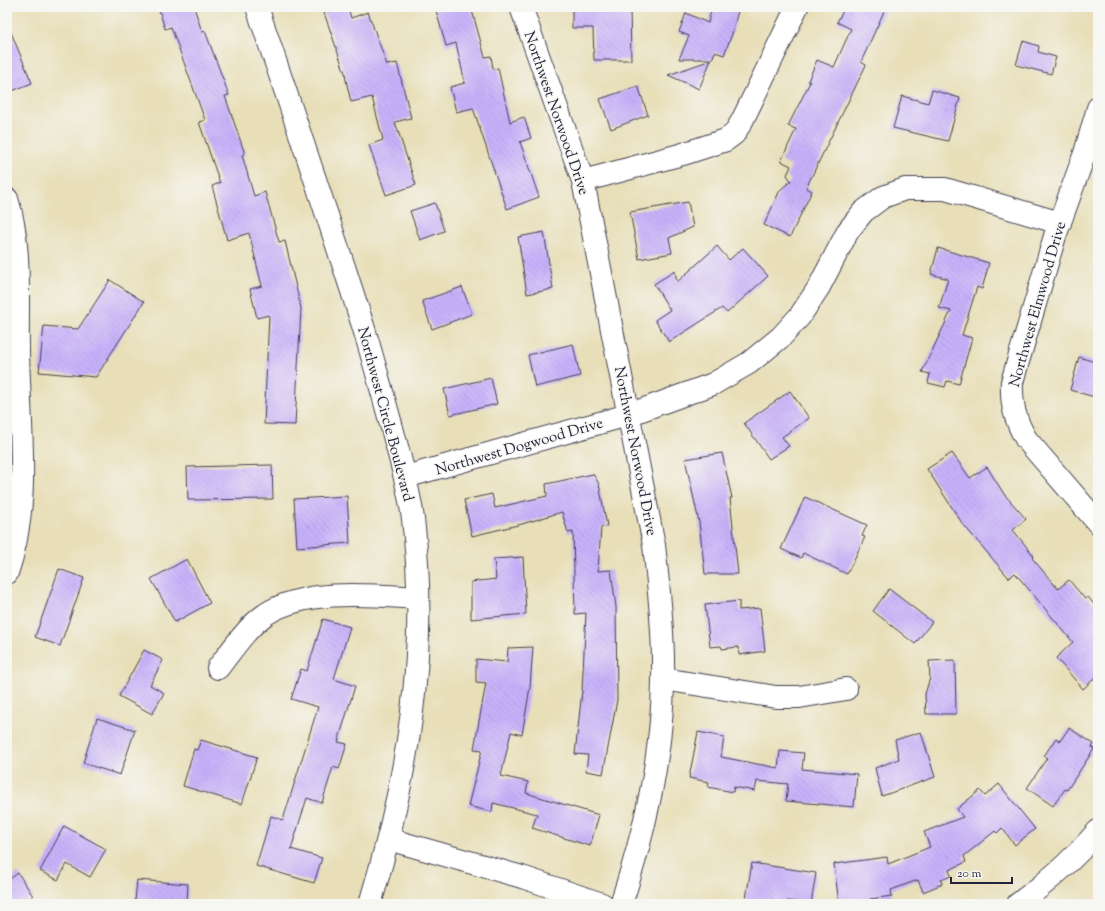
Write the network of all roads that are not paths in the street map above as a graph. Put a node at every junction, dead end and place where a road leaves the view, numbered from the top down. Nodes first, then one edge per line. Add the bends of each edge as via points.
1 (257, 7) edge
2 (521, 7) edge
3 (797, 7) edge
4 (1098, 108) edge
5 (583, 181) junction
6 (7, 199) edge
7 (1060, 223) junction
8 (11, 232) edge
9 (628, 415) junction
10 (405, 478) junction
11 (1098, 523) edge
12 (7, 572) edge
13 (418, 598) junction
14 (218, 668) dead end
15 (663, 680) junction
16 (846, 689) dead end
17 (1098, 831) edge
18 (388, 839) junction
19 (370, 904) edge
20 (602, 904) edge
21 (621, 904) edge
22 (1018, 904) edge

1 - 10 street, Northwest Circle Boulevard via 347,276
2 - 5 street, Northwest Norwood Drive
3 - 5 street via 734,134 726,140 683,154
4 - 7 street, Northwest Elmwood Drive
5 - 9 street, Northwest Norwood Drive
6 - 8 street
7 - 9 street, Northwest Dogwood Drive via 945,189 905,189 883,197 863,212 848,231 819,287 800,316 781,337 749,363 713,384
7 - 11 street, Northwest Elmwood Drive via 1012,382 1011,397 1018,426 1026,439
8 - 12 street via 23,462 22,505
9 - 10 street, Northwest Dogwood Drive
9 - 15 street, Northwest Norwood Drive via 654,545
10 - 13 street, Northwest Circle Boulevard via 413,519
13 - 14 street via 320,596 301,600 265,614
13 - 18 street, Northwest Circle Boulevard via 417,666 412,721 401,787
15 - 16 street via 776,697 800,697
15 - 21 street, Northwest Norwood Drive via 655,769 646,819
17 - 22 street via 1047,883
18 - 19 street, Northwest Circle Boulevard
18 - 20 street

